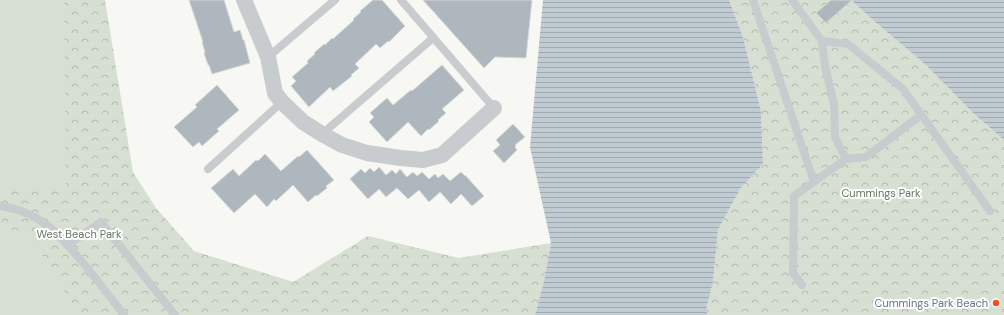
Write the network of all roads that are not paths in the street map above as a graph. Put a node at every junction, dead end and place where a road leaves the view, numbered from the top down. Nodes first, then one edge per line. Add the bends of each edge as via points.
1 (244, 0) edge
2 (335, 0) edge
3 (401, 0) edge
4 (753, 0) edge
5 (792, 0) edge
6 (434, 38) junction
7 (822, 41) junction
8 (268, 57) junction
9 (282, 102) junction
10 (494, 108) joint
11 (922, 115) junction
12 (322, 134) junction
13 (846, 159) junction
14 (208, 169) dead end
15 (814, 182) junction
16 (0, 206) edge
17 (990, 211) dead end
18 (68, 245) junction
19 (802, 285) dead end
20 (124, 315) edge
21 (175, 315) edge

1 - 8 street
2 - 8 lane
3 - 6 lane
4 - 15 lane
5 - 7 lane
6 - 10 lane
6 - 12 lane
7 - 11 lane via 848,44 903,89
7 - 13 lane via 834,104 835,138
8 - 9 street via 275,93
9 - 12 street via 303,122
9 - 14 lane
10 - 12 street via 442,155 423,160 367,153 342,145
11 - 13 lane via 866,157
11 - 17 lane
13 - 15 lane
15 - 19 lane via 794,196 793,273
16 - 18 lane via 20,210 37,218
18 - 20 lane
18 - 21 lane via 101,222

